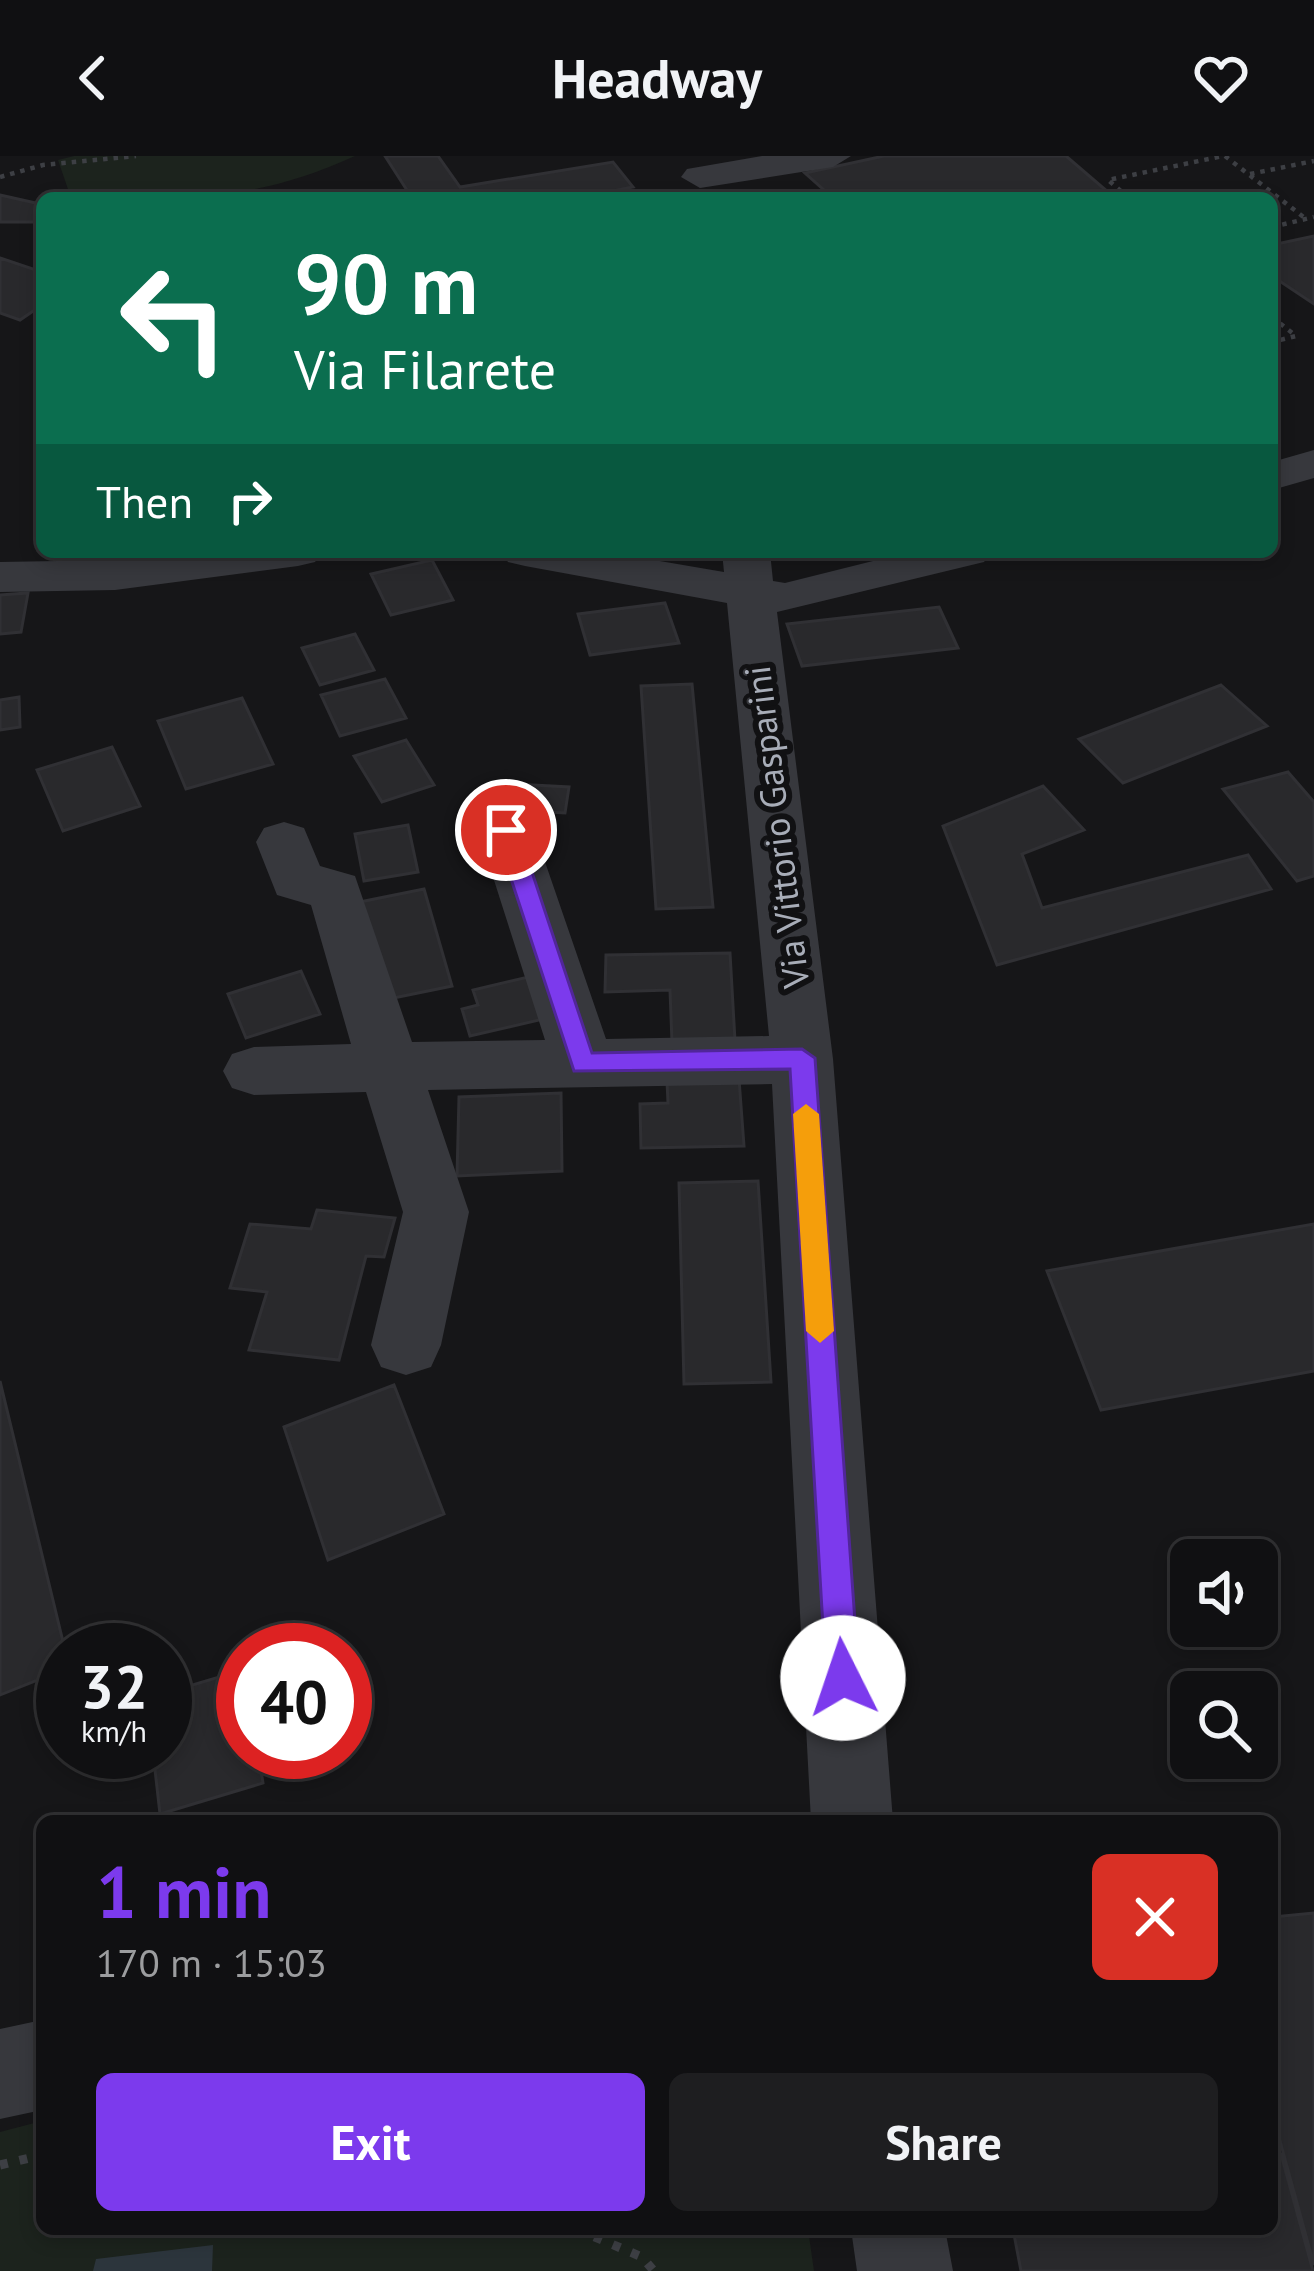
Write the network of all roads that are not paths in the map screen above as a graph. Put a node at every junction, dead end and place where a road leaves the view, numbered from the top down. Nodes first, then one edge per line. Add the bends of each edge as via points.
1 (833, 156) edge
2 (700, 177) edge
3 (1314, 464) edge
4 (1278, 474) edge
5 (249, 558) edge
6 (586, 558) edge
7 (943, 558) edge
8 (748, 574) edge
9 (0, 577) edge
10 (506, 830) dead end
11 (284, 842) dead end
12 (802, 1058) junction
13 (583, 1064) junction
14 (389, 1067) junction
15 (254, 1071) dead end
16 (406, 1346) dead end
17 (852, 1815) edge
18 (36, 2066) edge
19 (0, 2074) edge
20 (899, 2235) edge
21 (904, 2271) edge

1 - 2 street
3 - 4 street
5 - 9 street via 94,577
6 - 8 street
7 - 8 street via 784,598
8 - 12 street, Via Vittorio Gasparini
10 - 13 street
11 - 14 street via 298,881 335,890
12 - 13 street
12 - 17 street, Via Vittorio Gasparini
13 - 14 street
14 - 15 street
14 - 16 street via 436,1212
18 - 19 street
20 - 21 street

